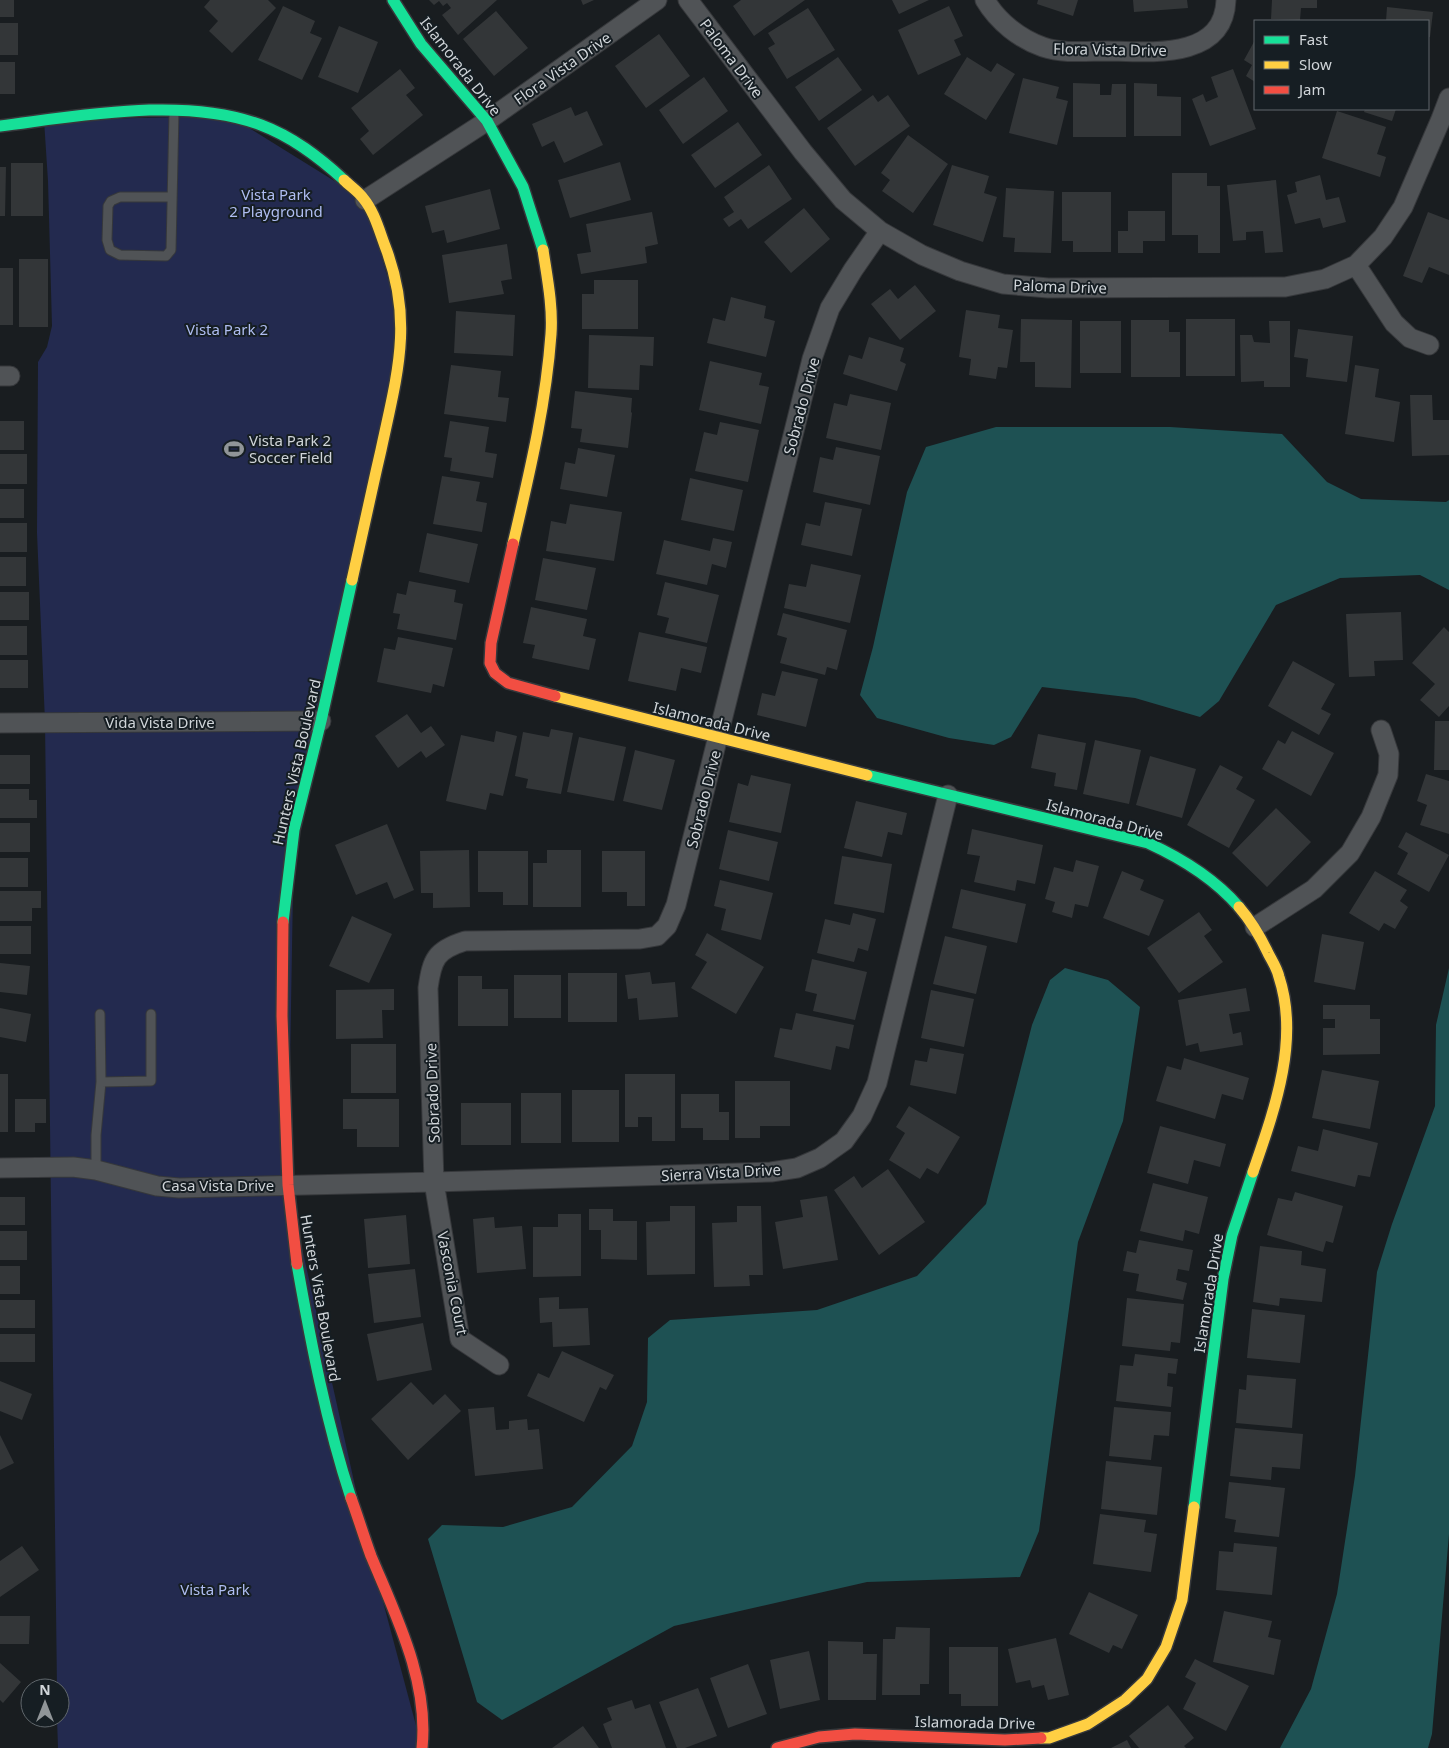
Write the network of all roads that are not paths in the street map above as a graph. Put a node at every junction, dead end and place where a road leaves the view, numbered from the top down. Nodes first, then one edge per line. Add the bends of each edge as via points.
1 (393, 0) edge
2 (657, 0) edge
3 (688, 0) edge
4 (985, 0) edge
5 (1226, 0) edge
6 (1449, 98) edge
7 (174, 112) junction
8 (487, 121) junction
9 (0, 126) edge
10 (172, 197) junction
11 (365, 200) junction
12 (880, 230) junction
13 (1356, 264) junction
14 (1429, 346) dead end
15 (321, 721) junction
16 (0, 723) edge
17 (1381, 730) dead end
18 (717, 738) junction
19 (948, 795) junction
20 (1255, 927) junction
21 (100, 1014) dead end
22 (151, 1014) dead end
23 (101, 1082) junction
24 (0, 1168) edge
25 (96, 1170) junction
26 (434, 1182) junction
27 (288, 1184) junction
28 (499, 1366) dead end
29 (422, 1748) edge
30 (777, 1748) edge

1 - 8 street, Islamorada Drive via 422,44
2 - 8 street, Flora Vista Drive
3 - 12 street, Paloma Drive via 843,200
4 - 5 street, Flora Vista Drive via 1004,24 1044,48 1165,52 1184,49 1204,40 1217,28 1226,9
6 - 13 street, Paloma Drive via 1403,206 1383,238
7 - 9 street, Hunters Vista Boulevard via 98,114
7 - 10 lane
7 - 11 street, Hunters Vista Boulevard via 230,116 281,134 327,164
8 - 11 street, Flora Vista Drive
8 - 18 street, Islamorada Drive via 523,188 543,247 551,332 531,464 491,644 490,663 507,683
10 - 10 lane via 171,250 166,256 120,255 110,250 107,240 111,201 120,197
11 - 15 street, Hunters Vista Boulevard via 388,250 400,295 402,327 398,367
12 - 13 street, Paloma Drive via 922,255 960,271 1003,284 1048,288 1285,287 1325,279
12 - 18 street, Sobrado Drive via 830,308 812,359
13 - 14 street via 1394,322 1410,338
15 - 16 street, Vida Vista Drive
15 - 27 street, Hunters Vista Boulevard via 294,830 283,918 282,1016
17 - 20 street via 1389,754 1388,776 1371,818 1350,852 1314,889
18 - 19 street, Islamorada Drive
18 - 26 street, Sobrado Drive via 676,905 667,926 656,936 640,939 465,941 448,946 436,958 428,988
19 - 20 street, Islamorada Drive via 1148,843 1177,855 1229,894
19 - 26 street, Sierra Vista Drive via 877,1083 862,1116 844,1141 820,1158 797,1168 771,1172
20 - 30 street, Islamorada Drive via 1280,978 1287,1019 1286,1063 1276,1107 1232,1235 1223,1279 1182,1600 1166,1648 1147,1679 1125,1700 1088,1724 1049,1738 1005,1740 855,1734
21 - 23 lane
22 - 23 lane via 151,1081
23 - 25 lane
24 - 25 street, Casa Vista Drive via 73,1167
25 - 27 street, Casa Vista Drive via 157,1186 179,1188
26 - 27 street, Sierra Vista Drive
26 - 28 street, Vasconia Court via 460,1339
27 - 29 street, Hunters Vista Boulevard via 295,1255 337,1456 370,1553 407,1644 420,1695

